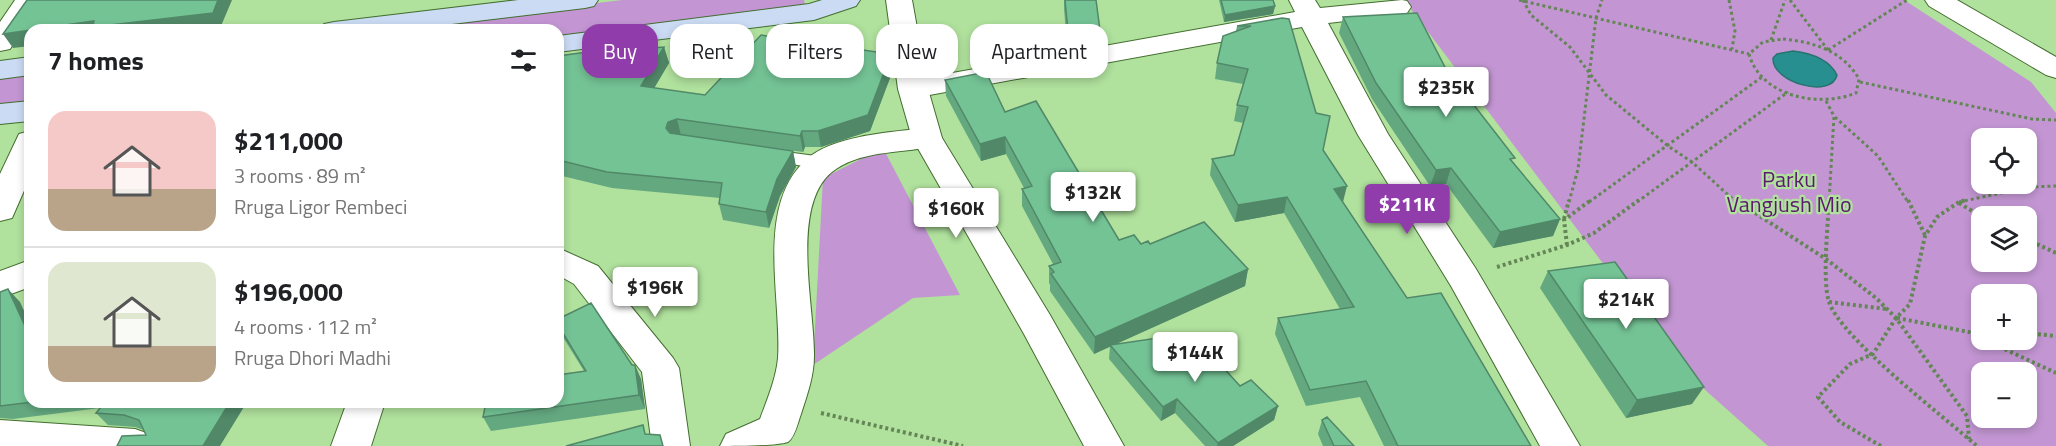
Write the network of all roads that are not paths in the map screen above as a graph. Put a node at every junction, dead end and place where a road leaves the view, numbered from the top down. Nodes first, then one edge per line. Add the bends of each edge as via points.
1 (28, 0) edge
2 (847, 0) edge
3 (899, 0) edge
4 (1938, 0) edge
5 (574, 1) edge
6 (1398, 8) dead end
7 (1306, 9) edge
8 (384, 24) edge
9 (0, 43) edge
10 (564, 43) edge
11 (24, 67) edge
12 (2056, 69) edge
13 (0, 70) edge
14 (913, 89) junction
15 (24, 112) edge
16 (0, 114) edge
17 (927, 138) junction
18 (752, 153) edge
19 (24, 155) edge
20 (823, 163) junction
21 (0, 210) edge
22 (564, 263) edge
23 (364, 408) edge
24 (0, 436) edge
25 (668, 445) edge
26 (135, 446) edge
27 (351, 446) edge
28 (740, 446) edge
29 (1104, 446) edge
30 (1560, 446) edge

1 - 9 street
2 - 10 main road via 814,12
3 - 14 street
4 - 12 street
5 - 8 main road
6 - 7 street
7 - 14 street
7 - 30 street via 1373,135 1464,278
11 - 13 main road
14 - 17 street
15 - 16 main road
17 - 20 street via 863,146
17 - 29 street
18 - 20 lane
19 - 21 street
20 - 28 street via 801,187 790,249 796,360 782,414 777,430
22 - 25 street via 586,275 660,368
23 - 27 street
24 - 26 street

